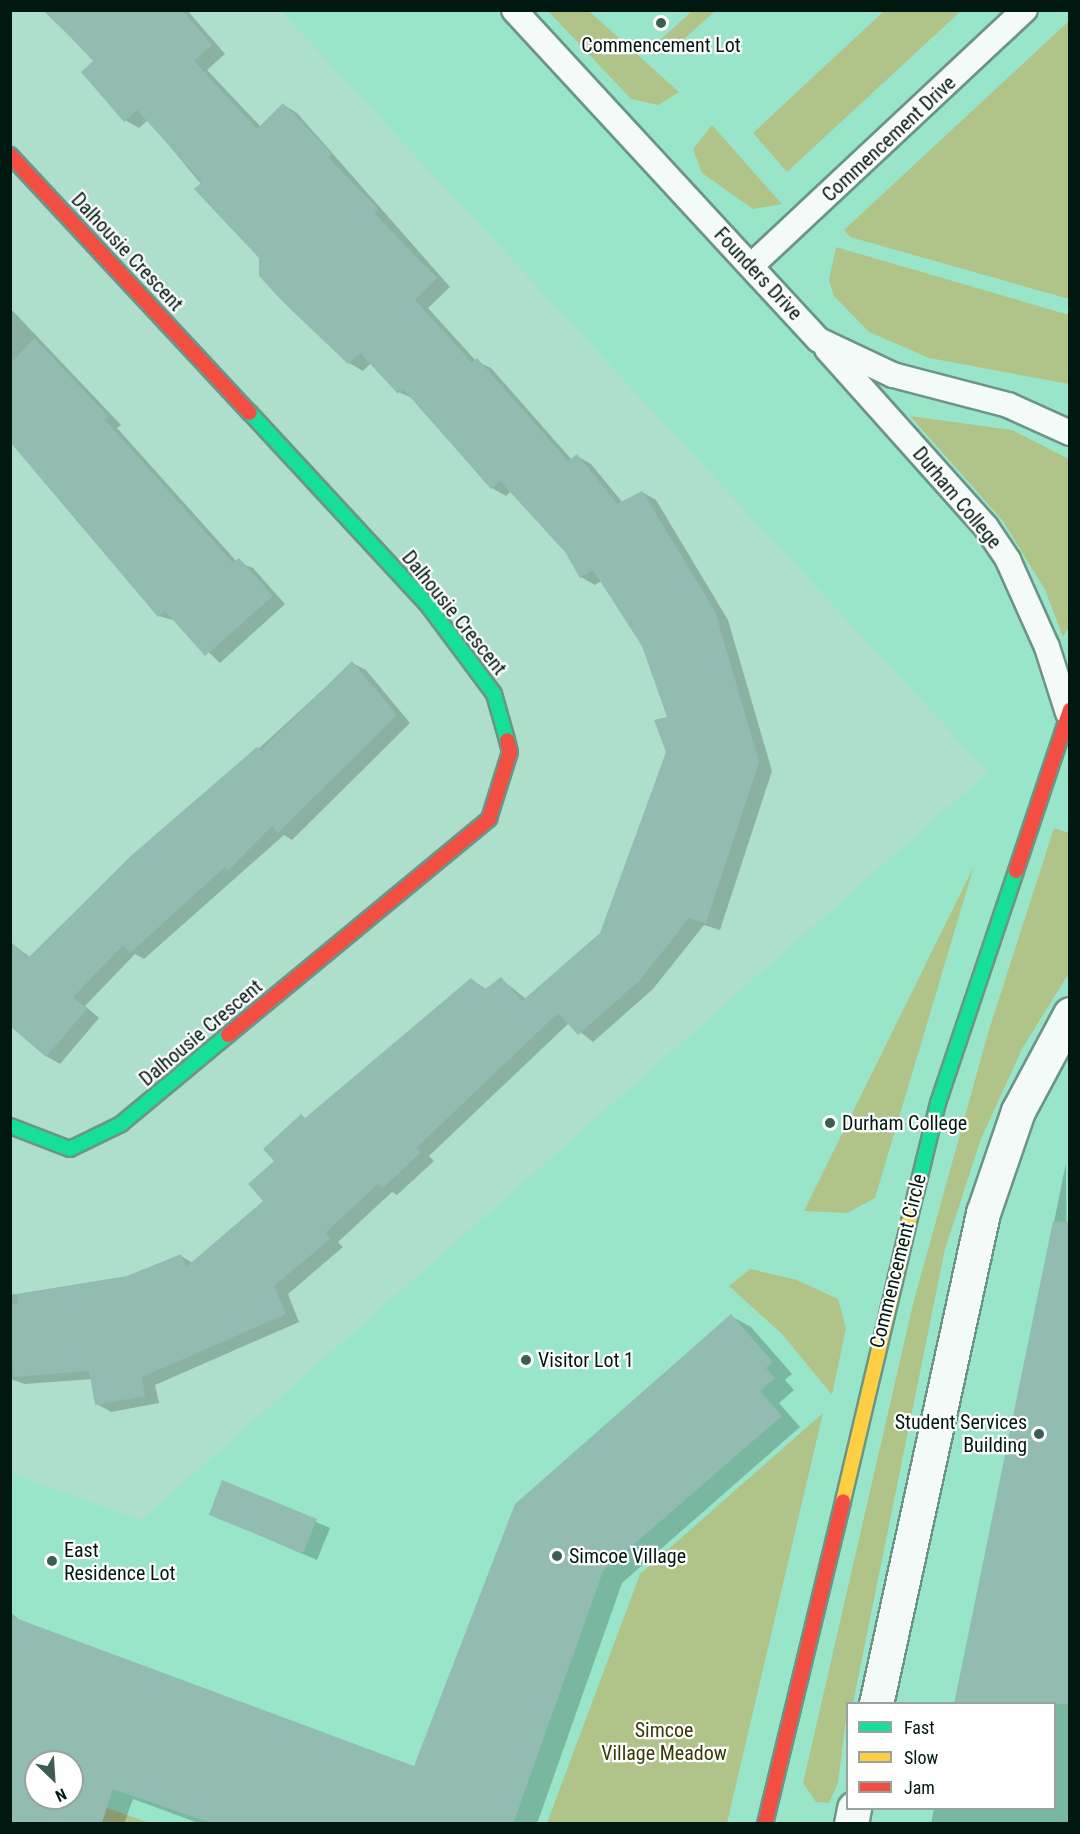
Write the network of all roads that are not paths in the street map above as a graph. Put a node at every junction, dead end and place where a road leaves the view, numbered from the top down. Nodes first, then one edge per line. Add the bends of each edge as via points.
1 (514, 10) edge
2 (1025, 10) edge
3 (10, 155) edge
4 (752, 266) junction
5 (819, 340) junction
6 (1070, 433) edge
7 (1069, 711) edge
8 (1070, 1014) edge
9 (10, 1126) edge
10 (876, 1702) edge
11 (765, 1824) edge

1 - 4 lane, Founders Drive
2 - 4 lane, Commencement Drive
3 - 9 street, Dalhousie Crescent via 427,604 494,694 510,752 489,819 121,1124 70,1149
4 - 5 lane, Founders Drive
5 - 6 lane, Founders Drive via 893,375 1008,405
5 - 7 lane, Durham College via 986,527 1008,560 1047,647
7 - 11 street, Commencement Circle via 938,1103
8 - 10 street via 1018,1112 983,1214

